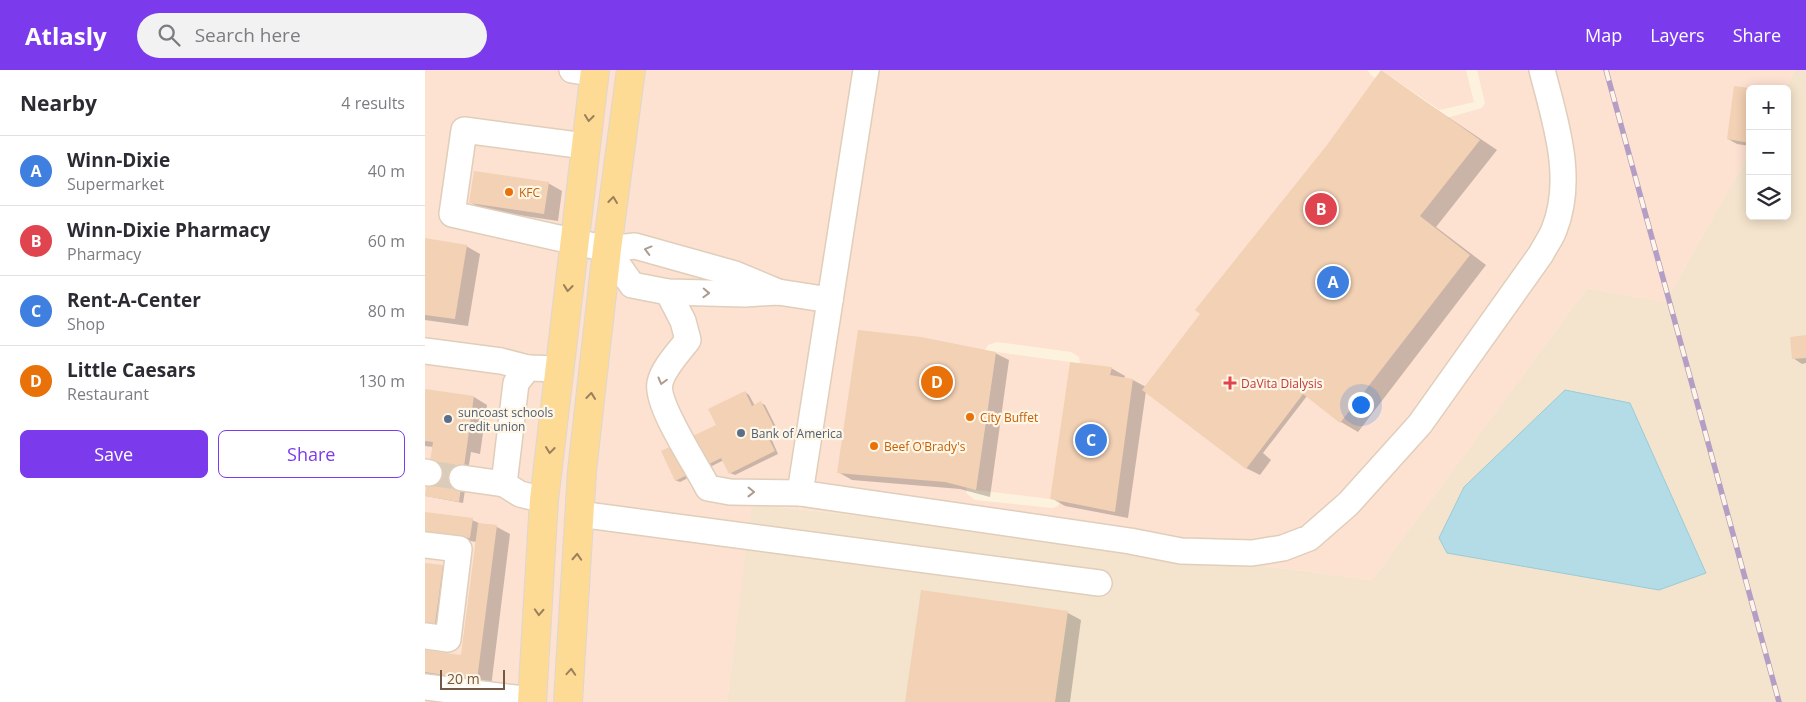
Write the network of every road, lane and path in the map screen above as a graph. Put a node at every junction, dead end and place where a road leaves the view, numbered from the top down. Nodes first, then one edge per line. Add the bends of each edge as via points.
1 (631, 70) edge
2 (866, 70) edge
3 (1542, 70) edge
4 (587, 71) edge
5 (585, 146) junction
6 (574, 240) junction
7 (607, 249) junction
8 (668, 292) junction
9 (778, 292) junction
10 (830, 300) junction
11 (425, 351) edge
12 (529, 368) junction
13 (559, 369) junction
14 (462, 478) tunnel mouth
15 (504, 484) junction
16 (800, 493) junction
17 (545, 500) junction
18 (579, 514) junction
19 (425, 544) edge
20 (1099, 583) dead end
21 (425, 636) edge
22 (425, 687) edge
23 (532, 701) edge
24 (568, 702) edge

7 -> 1 main road
2 - 10 lane
3 - 16 lane via 1560,138 1563,169 1562,200 1554,230 1541,254 1420,424 1349,504 1309,538 1283,548 1252,553 1181,551
4 -> 5 main road
5 - 6 main road
5 - 6 lane via 464,130 453,214
6 - 7 lane
6 -> 13 main road
7 - 8 lane via 632,285
9 -> 7 lane via 735,274 635,246
18 -> 7 main road
8 -> 9 lane
8 -> 16 lane via 683,320 688,340 662,376 659,385 663,406 708,488 730,492
9 - 10 lane
10 - 16 lane
11 - 12 lane
12 - 13 lane
12 - 15 lane via 516,383
13 -> 17 main road
14 - 15 lane
15 - 17 lane via 520,494
17 -> 23 main road
18 - 20 lane
24 -> 18 main road
19 - 21 lane via 459,549 448,639
22 - 23 lane

